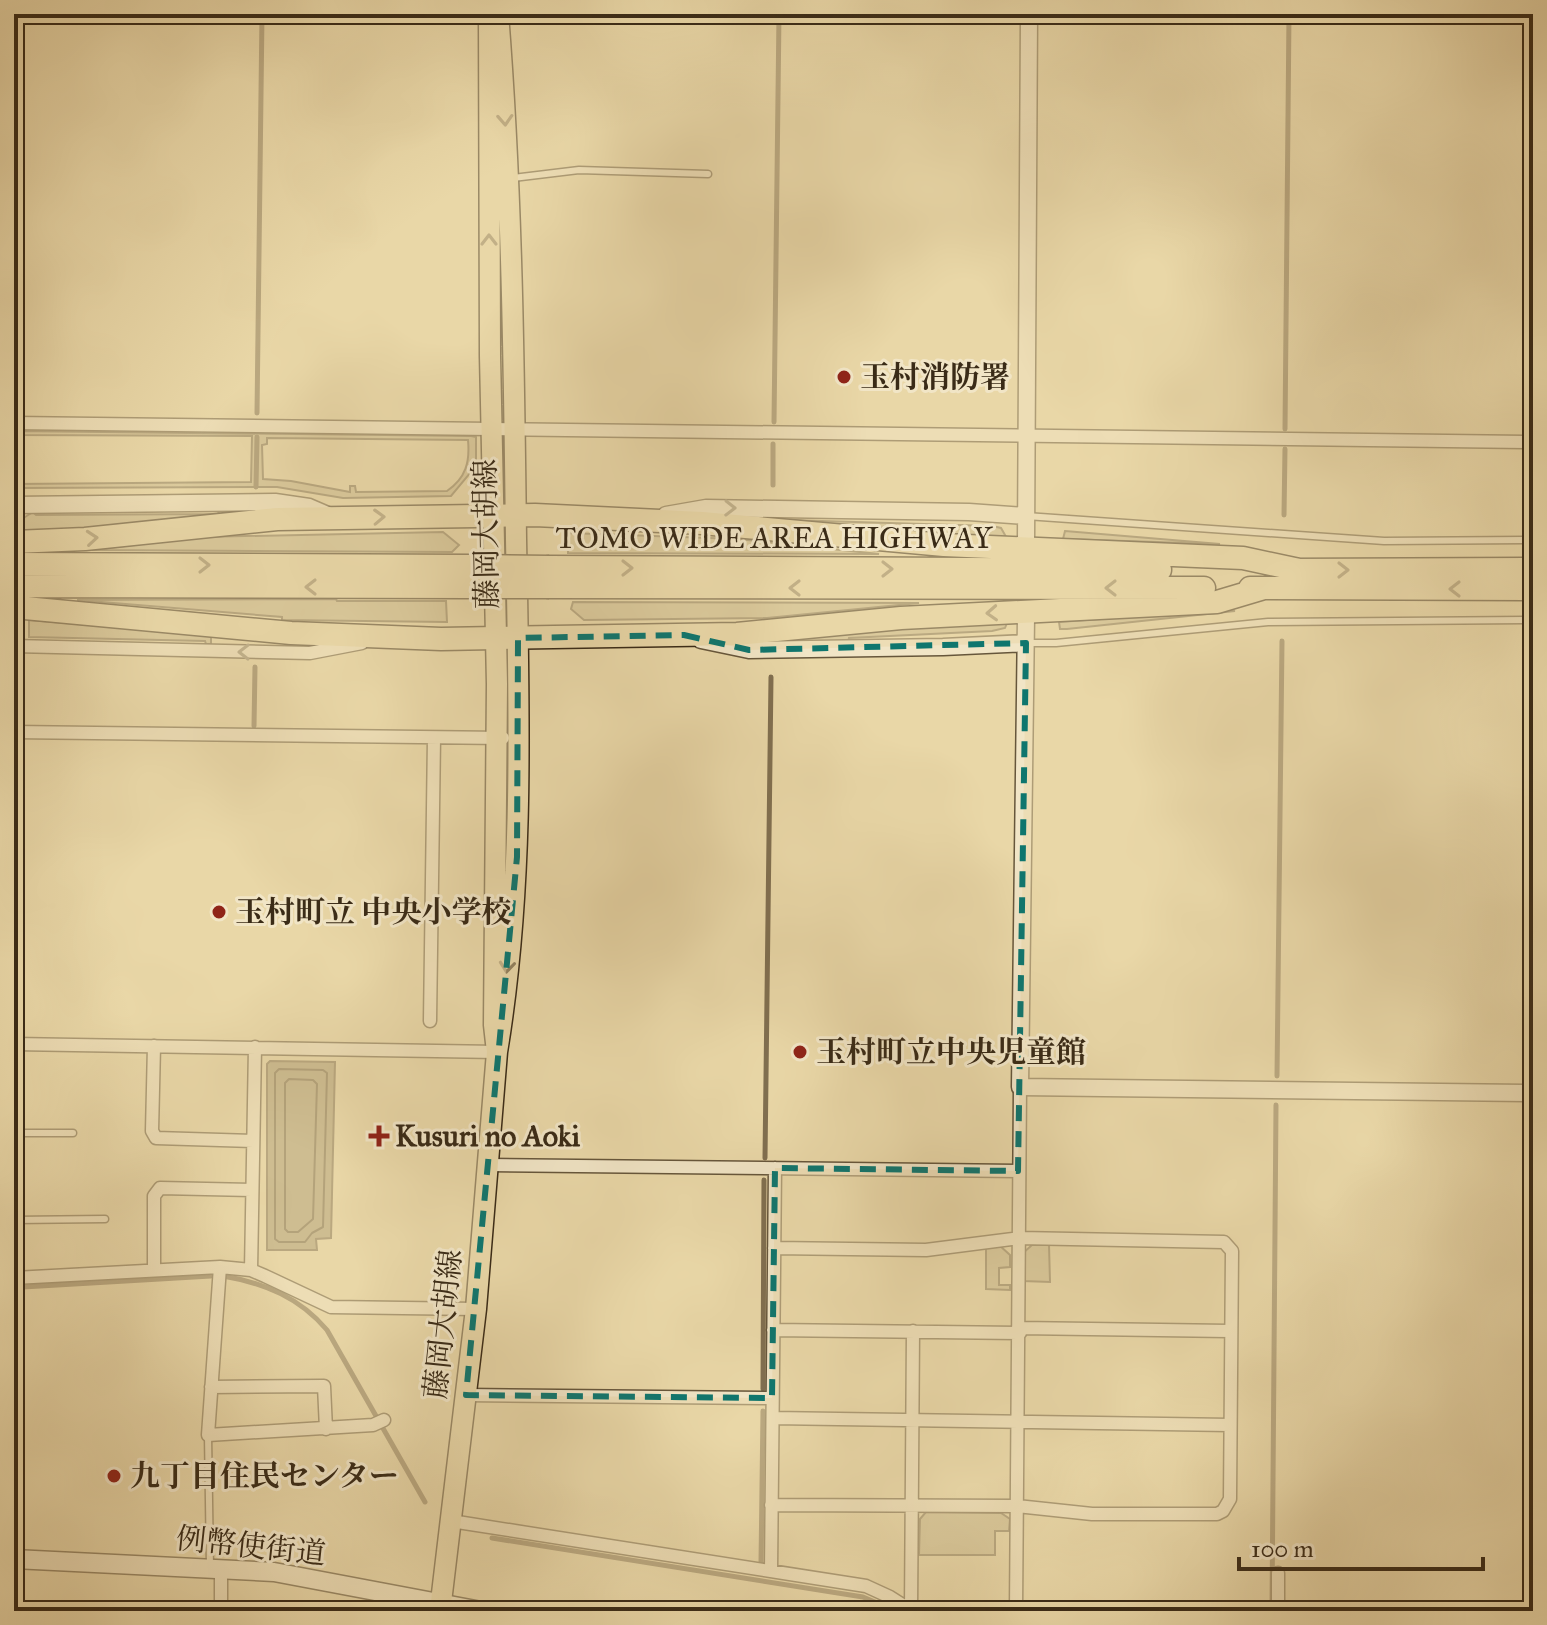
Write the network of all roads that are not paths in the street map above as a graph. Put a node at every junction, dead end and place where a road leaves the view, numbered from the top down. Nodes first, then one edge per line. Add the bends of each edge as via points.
1 (489, 14) edge
2 (498, 14) edge
3 (1029, 14) edge
4 (708, 174) dead end
5 (499, 178) junction
6 (14, 423) edge
7 (502, 430) junction
8 (1028, 436) junction
9 (1533, 442) edge
10 (14, 505) edge
11 (1026, 516) junction
12 (336, 519) junction
13 (512, 519) junction
14 (653, 520) junction
15 (1533, 540) edge
16 (14, 542) edge
17 (1026, 542) dead end
18 (14, 564) edge
19 (1533, 569) edge
20 (1304, 571) junction
21 (473, 577) junction
22 (549, 577) junction
23 (14, 586) edge
24 (1264, 588) junction
25 (1533, 589) edge
26 (14, 607) edge
27 (1026, 617) dead end
28 (1533, 620) edge
29 (505, 633) junction
30 (684, 635) junction
31 (376, 638) junction
32 (1026, 643) junction
33 (14, 646) edge
34 (14, 732) edge
35 (434, 738) junction
36 (510, 738) junction
37 (430, 1021) dead end
38 (14, 1044) edge
39 (154, 1046) junction
40 (255, 1047) junction
41 (497, 1052) junction
42 (1020, 1087) junction
43 (1533, 1095) edge
44 (14, 1133) edge
45 (73, 1133) dead end
46 (253, 1141) junction
47 (489, 1165) junction
48 (775, 1168) junction
49 (1018, 1171) junction
50 (252, 1190) junction
51 (105, 1219) dead end
52 (14, 1220) edge
53 (1020, 1238) junction
54 (774, 1248) junction
55 (220, 1267) junction
56 (154, 1270) junction
57 (251, 1270) junction
58 (14, 1278) edge
59 (476, 1309) junction
60 (773, 1330) junction
61 (1020, 1330) junction
62 (913, 1331) junction
63 (1229, 1331) junction
64 (211, 1387) junction
65 (466, 1395) junction
66 (772, 1398) junction
67 (773, 1418) junction
68 (1019, 1420) junction
69 (914, 1421) junction
70 (378, 1423) dead end
71 (1230, 1425) junction
72 (326, 1429) junction
73 (208, 1435) junction
74 (1530, 1504) edge
75 (771, 1505) junction
76 (913, 1506) junction
77 (1017, 1506) junction
78 (451, 1521) junction
79 (14, 1559) edge
80 (215, 1568) junction
81 (771, 1571) junction
82 (1278, 1573) dead end
83 (440, 1607) edge
84 (221, 1611) edge
85 (481, 1611) edge
86 (912, 1611) edge
87 (1016, 1611) edge
88 (1278, 1611) edge
89 (1527, 1611) edge

1 - 5 main road, 藤岡大胡線
2 -> 5 main road, 藤岡大胡線
3 - 8 street
4 - 5 lane via 579,170
7 -> 5 main road, 藤岡大胡線
5 - 7 main road, 藤岡大胡線 via 511,236 498,346
6 - 7 street
7 - 8 street
7 - 13 main road, 藤岡大胡線
8 - 9 street
8 - 11 street
10 - 12 street via 275,502 309,507
14 -> 11 street via 706,508
11 - 15 lane via 1384,541
11 - 17 street
12 -> 13 highway
16 -> 12 highway via 277,519
13 - 14 highway
13 - 29 main road, 藤岡大胡線
13 - 29 main road, 藤岡大胡線
14 - 20 highway via 944,545 1243,558
18 -> 21 highway, TOMO WIDE AREA HIGHWAY
20 -> 19 highway, TOMO WIDE AREA HIGHWAY
22 -> 20 highway, TOMO WIDE AREA HIGHWAY
21 - 22 highway, TOMO WIDE AREA HIGHWAY, bridge
21 -> 23 highway, TOMO WIDE AREA HIGHWAY
24 -> 22 highway, TOMO WIDE AREA HIGHWAY
25 -> 24 highway, TOMO WIDE AREA HIGHWAY
24 -> 30 highway via 1217,602
26 - 31 highway
27 - 32 street
28 - 32 lane via 1268,622
29 - 30 highway
29 - 31 highway via 472,639
29 - 36 main road, 藤岡大胡線
30 - 32 street via 749,650
31 -> 33 street via 310,653
32 - 42 street
34 - 35 street
35 - 36 street
35 - 37 street
36 - 41 main road, 藤岡大胡線 via 497,930
36 -> 41 main road, 藤岡大胡線 via 515,884
38 - 39 street
39 - 40 street
39 - 46 street via 156,1138
40 - 41 street
40 - 46 street
41 - 47 main road, 藤岡大胡線
42 - 43 street
42 - 49 street
43 - 74 lane
44 - 45 lane
46 - 50 street
47 - 48 street
47 - 59 main road, 藤岡大胡線
48 - 49 street
48 - 54 street
49 - 53 street
50 - 56 street via 160,1188 154,1196
50 - 57 street
51 - 52 lane
53 - 54 street via 926,1250
53 - 61 street
53 - 63 street via 1224,1242 1232,1251
54 - 60 street
55 - 56 street
55 - 57 street
55 - 64 street
56 - 58 street
57 - 59 street via 331,1307
59 - 65 main road, 藤岡大胡線
60 - 62 street
60 - 66 street
61 - 62 street
61 - 63 street
61 - 68 street
62 - 69 street
63 - 71 street
64 - 72 street via 324,1386
64 - 73 street
65 - 66 street
65 - 78 main road, 藤岡大胡線
66 - 67 street
67 - 69 street
67 - 75 street
68 - 69 street
68 - 71 street
68 - 77 street
69 - 76 street
70 - 72 street
71 - 77 street via 1230,1499 1217,1514 1092,1514
72 - 73 street
73 - 80 lane
74 - 89 lane
75 - 76 street
75 - 81 street
76 - 77 street
76 - 86 street
77 - 87 street
78 - 81 street
78 - 83 main road, 藤岡大胡線
79 - 80 main road, 例幣使街道
80 - 83 main road, 例幣使街道 via 302,1576
80 - 84 street
81 - 86 street via 866,1586
82 - 88 street
83 - 85 main road, 例幣使街道

